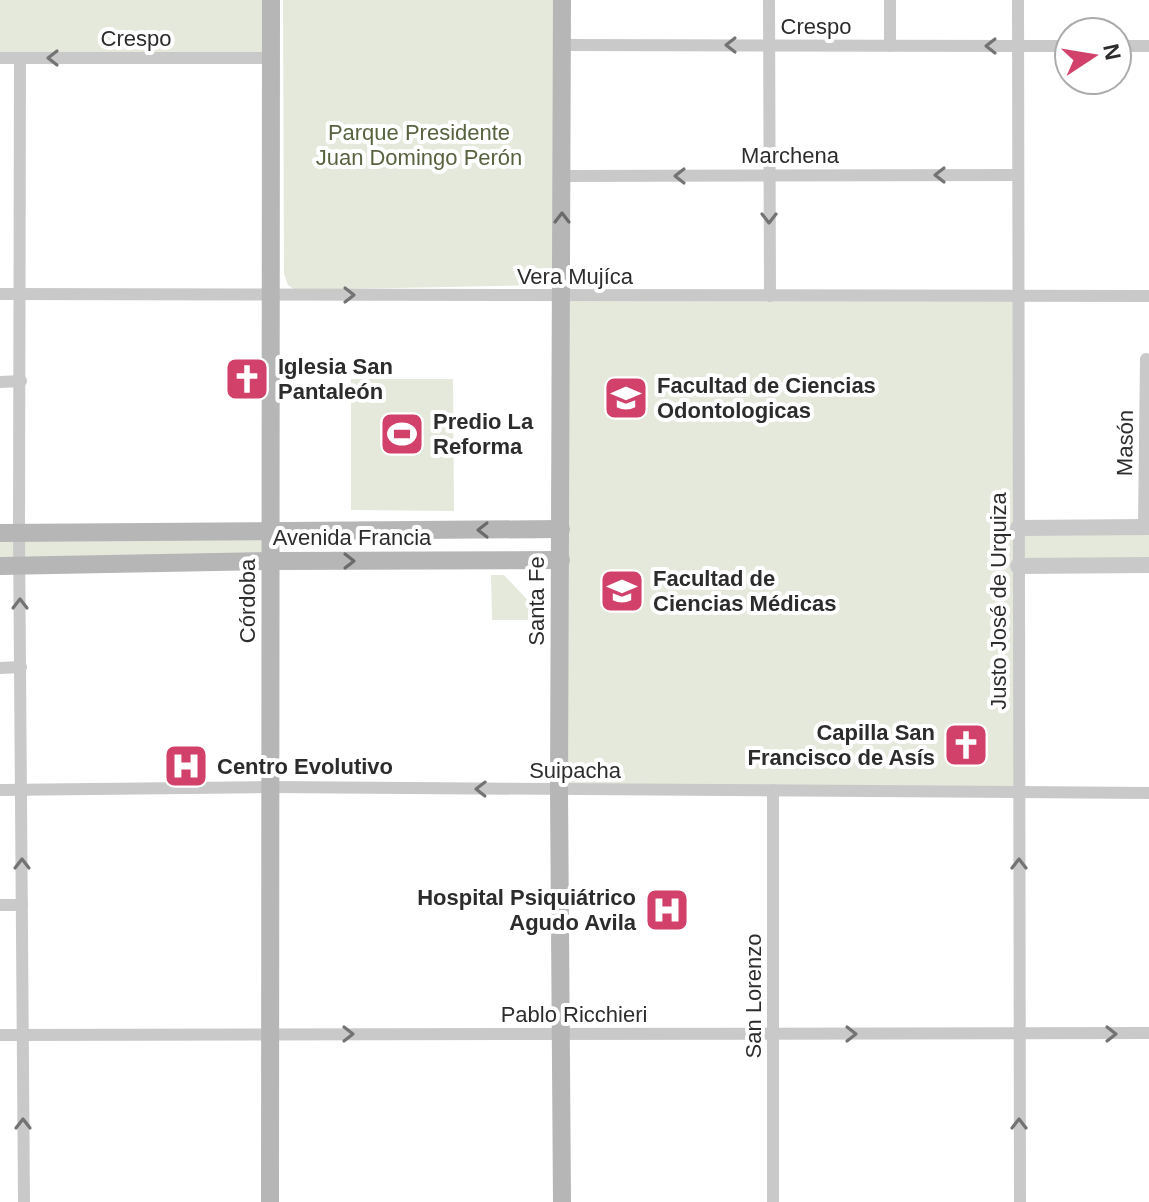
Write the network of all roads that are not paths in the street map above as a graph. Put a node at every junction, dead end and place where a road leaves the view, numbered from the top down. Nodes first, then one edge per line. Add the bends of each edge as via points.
1 (271, 0) edge
2 (562, 0) edge
3 (769, 0) edge
4 (890, 0) edge
5 (1018, 0) edge
6 (562, 45) junction
7 (769, 46) junction
8 (890, 46) junction
9 (1018, 46) junction
10 (1053, 46) edge
11 (0, 58) edge
12 (20, 58) junction
13 (271, 58) junction
14 (769, 175) junction
15 (1018, 175) junction
16 (562, 176) junction
17 (0, 294) edge
18 (20, 294) junction
19 (271, 295) junction
20 (562, 296) junction
21 (770, 296) junction
22 (1017, 296) junction
23 (1149, 296) edge
24 (1146, 359) dead end
25 (21, 381) junction
26 (0, 382) edge
27 (1147, 527) edge
28 (1018, 528) junction
29 (561, 529) junction
30 (271, 530) junction
31 (0, 533) edge
32 (19, 533) junction
33 (561, 560) junction
34 (271, 561) junction
35 (1149, 565) edge
36 (0, 566) edge
37 (20, 566) junction
38 (1018, 566) junction
39 (21, 667) junction
40 (0, 668) edge
41 (270, 787) junction
42 (0, 790) edge
43 (21, 790) junction
44 (559, 790) junction
45 (773, 790) junction
46 (1019, 791) junction
47 (1149, 793) edge
48 (0, 905) edge
49 (22, 905) junction
50 (1149, 1033) edge
51 (270, 1034) junction
52 (561, 1034) junction
53 (773, 1034) junction
54 (1019, 1034) junction
55 (0, 1035) edge
56 (23, 1035) junction
57 (24, 1202) edge
58 (270, 1202) edge
59 (562, 1202) edge
60 (773, 1202) edge
61 (1020, 1202) edge

1 - 13 main road, Córdoba
2 - 6 main road, Santa Fe
3 - 7 street
4 - 8 street
5 - 9 street, Justo José de Urquiza
7 -> 6 street, Crespo
6 - 16 main road, Santa Fe
7 - 8 street, Crespo
7 - 14 street
9 -> 8 street, Crespo
9 - 10 street, Crespo
9 - 15 street, Justo José de Urquiza
11 - 12 street, Crespo
13 -> 12 street, Crespo
12 - 18 street
13 - 19 main road, Córdoba
15 -> 14 street, Marchena
14 -> 16 street, Marchena
14 -> 21 street
15 - 22 street, Justo José de Urquiza
20 -> 16 main road, Santa Fe
17 - 18 street, Vera Mujíca
18 - 19 street, Vera Mujíca
18 - 25 street
19 -> 20 street, Vera Mujíca
19 - 30 main road, Córdoba
20 - 21 street, Vera Mujíca
20 - 29 main road, Santa Fe
21 - 22 street, Vera Mujíca
22 - 23 street, Vera Mujíca
22 - 28 street, Justo José de Urquiza
24 - 27 street, Masón
25 - 26 street
25 - 32 street
27 - 28 street
28 - 38 street, Justo José de Urquiza
29 -> 30 main road, Avenida Francia
29 - 33 main road, Santa Fe
30 - 32 main road, Avenida Francia
30 - 34 main road, Córdoba
31 - 32 main road, Avenida Francia
32 - 37 street
34 -> 33 main road, Avenida Francia
33 - 44 main road, Santa Fe
34 - 37 main road, Avenida Francia
34 - 41 main road, Córdoba
35 - 38 street
36 - 37 main road, Avenida Francia
39 -> 37 street
38 - 46 street, Justo José de Urquiza
39 - 40 street
39 - 43 street
41 - 43 street, Suipacha
44 -> 41 street, Suipacha
41 - 51 main road, Córdoba
42 - 43 street, Suipacha
49 -> 43 street
44 - 45 street, Suipacha
44 - 52 main road, Santa Fe
45 - 46 street, Suipacha
45 - 53 street, San Lorenzo
46 - 47 street, Suipacha
54 -> 46 street, Justo José de Urquiza
48 - 49 street
49 - 56 street
54 -> 50 street, Pablo Ricchieri
51 -> 52 street, Pablo Ricchieri
51 - 56 street, Pablo Ricchieri
51 - 58 main road, Córdoba
52 - 53 street, Pablo Ricchieri
52 - 59 main road, Santa Fe
53 -> 54 street, Pablo Ricchieri
53 - 60 street, San Lorenzo
61 -> 54 street, Justo José de Urquiza
55 - 56 street, Pablo Ricchieri
57 -> 56 street

